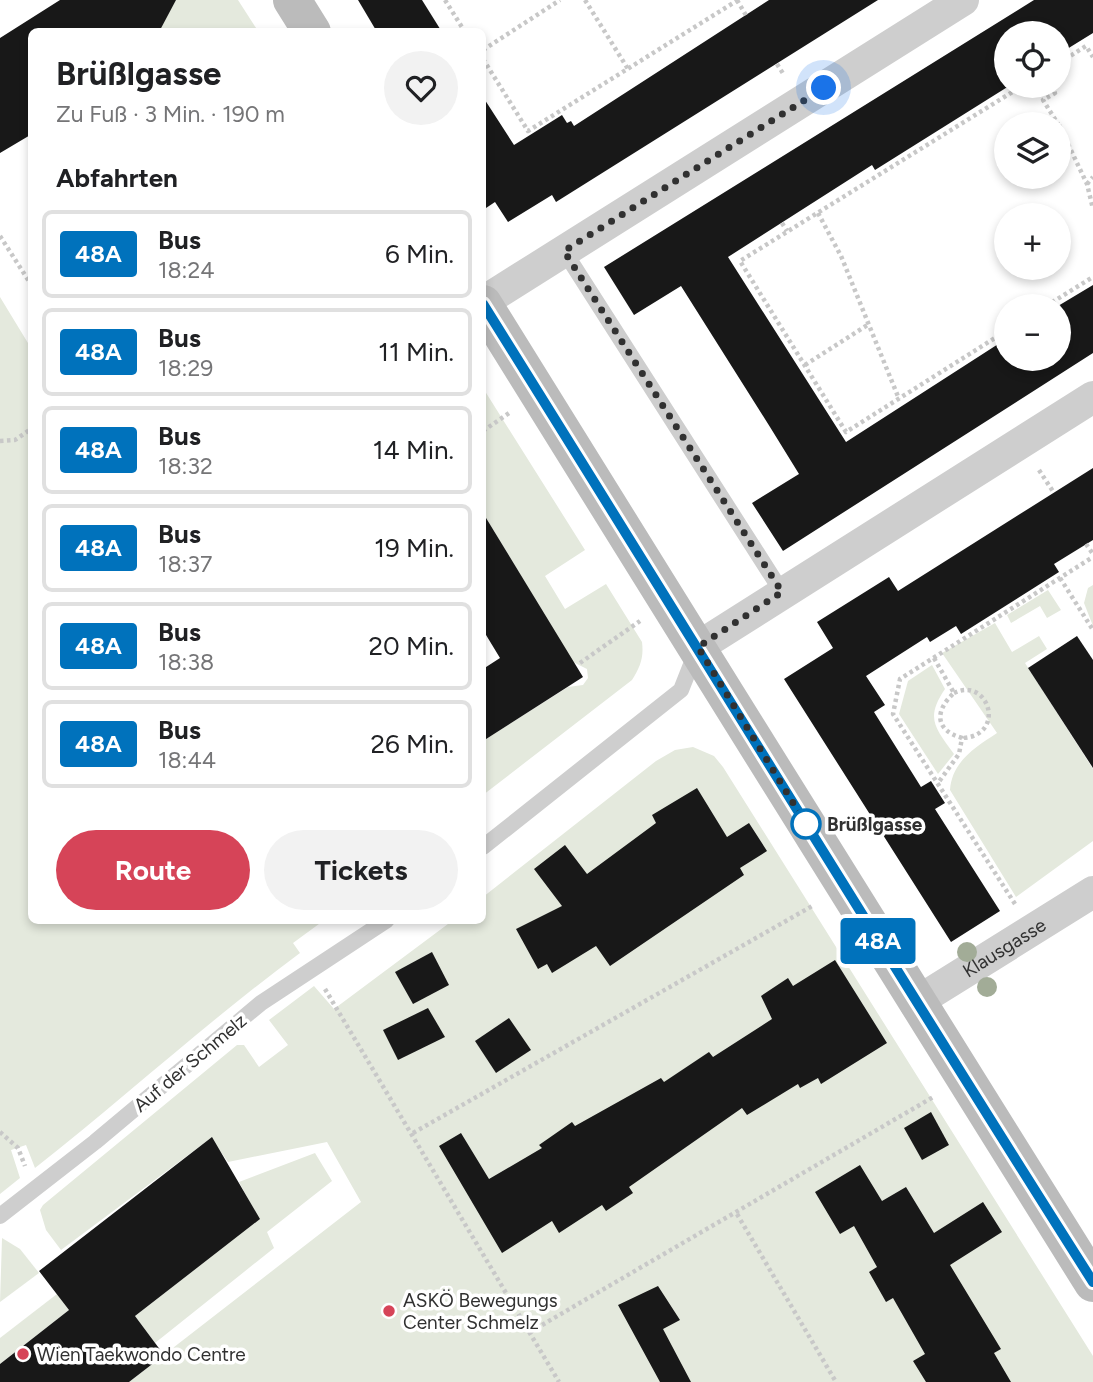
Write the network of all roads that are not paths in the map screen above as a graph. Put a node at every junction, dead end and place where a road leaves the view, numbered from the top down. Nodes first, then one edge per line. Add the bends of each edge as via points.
1 (292, 0) edge
2 (963, 0) edge
3 (310, 28) edge
4 (564, 251) junction
5 (486, 301) edge
6 (486, 308) edge
7 (1093, 397) edge
8 (782, 592) junction
9 (698, 647) junction
10 (486, 845) edge
11 (1093, 892) edge
12 (381, 924) edge
13 (915, 1003) junction
14 (0, 1216) edge
15 (1093, 1283) edge

1 - 3 main road
2 - 4 street
4 - 5 street
4 - 8 lane
6 - 9 main road
7 - 8 street
8 - 9 street
9 - 10 lane via 681,690
9 - 13 main road
11 - 13 street, Klausgasse
12 - 14 lane, Auf der Schmelz via 261,1003
13 - 15 main road

